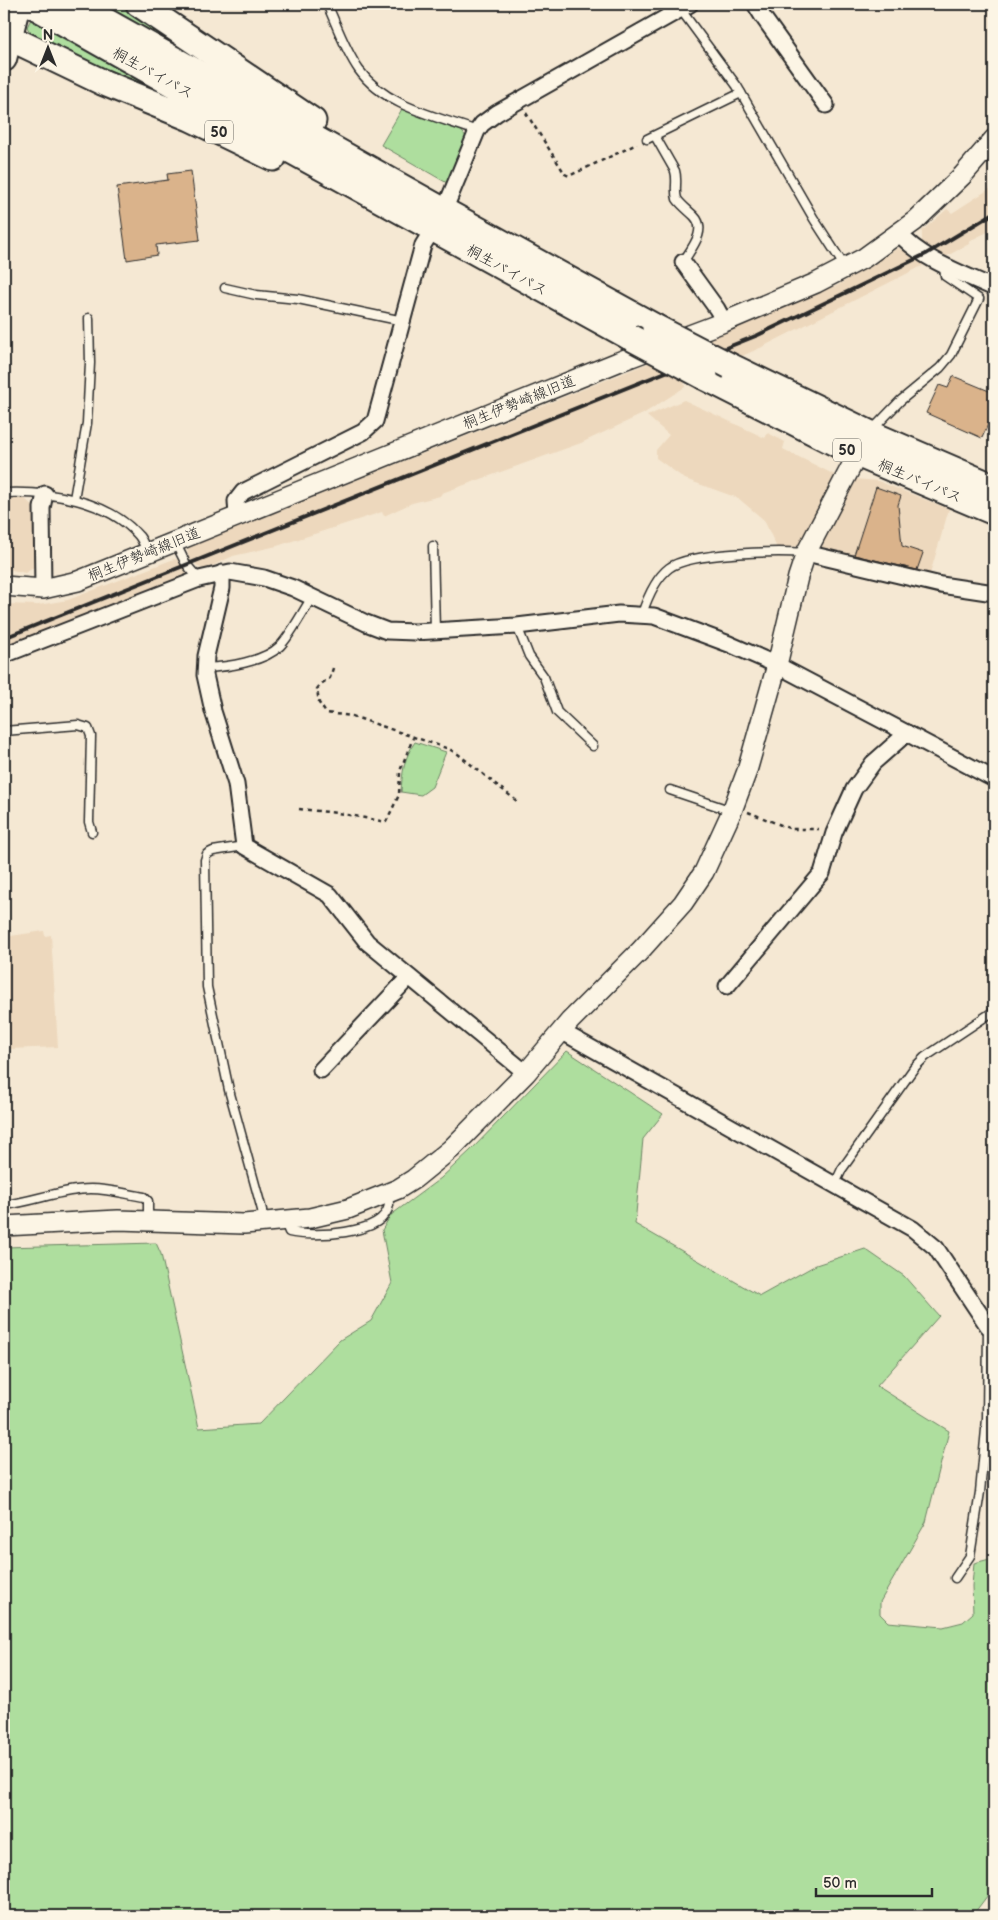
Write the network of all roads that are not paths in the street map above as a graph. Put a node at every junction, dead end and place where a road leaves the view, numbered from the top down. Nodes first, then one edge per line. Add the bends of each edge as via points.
1 (18, 4) edge
2 (31, 4) edge
3 (75, 4) edge
4 (139, 4) edge
5 (327, 4) edge
6 (755, 4) edge
7 (686, 7) edge
8 (5, 44) edge
9 (741, 93) junction
10 (826, 105) dead end
11 (477, 131) junction
12 (655, 136) junction
13 (994, 139) edge
14 (647, 140) road end
15 (438, 220) junction
16 (899, 233) junction
17 (683, 262) joint
18 (944, 264) junction
19 (845, 268) junction
20 (225, 288) dead end
21 (994, 288) edge
22 (89, 318) dead end
23 (403, 321) junction
24 (724, 322) junction
25 (869, 433) junction
26 (857, 454) junction
27 (994, 488) edge
28 (4, 493) edge
29 (45, 494) junction
30 (74, 500) junction
31 (994, 512) edge
32 (237, 516) junction
33 (175, 542) junction
34 (433, 546) dead end
35 (148, 553) junction
36 (806, 554) junction
37 (222, 573) junction
38 (199, 579) junction
39 (4, 586) edge
40 (43, 589) junction
41 (994, 593) edge
42 (312, 597) junction
43 (642, 614) junction
44 (517, 626) junction
45 (435, 631) junction
46 (4, 655) edge
47 (778, 665) junction
48 (205, 668) junction
49 (4, 731) edge
50 (907, 733) junction
51 (593, 746) dead end
52 (994, 779) edge
53 (670, 790) dead end
54 (732, 809) junction
55 (92, 832) dead end
56 (244, 846) junction
57 (409, 977) junction
58 (727, 986) dead end
59 (994, 1011) edge
60 (561, 1030) junction
61 (321, 1070) dead end
62 (526, 1074) junction
63 (835, 1184) junction
64 (4, 1205) edge
65 (148, 1220) junction
66 (264, 1223) junction
67 (4, 1226) edge
68 (991, 1324) edge
69 (955, 1578) dead end

1 - 8 main road
2 - 15 highway, 桐生バイパス / 50
3 - 15 highway, 桐生バイパス / 50
4 - 15 highway, 50 via 340,139 415,181
5 - 11 lane via 358,68 373,86 410,107
6 - 10 street
7 - 9 lane
7 - 11 street via 518,101 488,119
8 - 15 highway, 50 via 190,118 386,215
9 - 12 lane
9 - 19 lane
11 - 15 street
12 - 14 lane
12 - 17 lane via 675,171 678,200 699,225 698,236
13 - 16 street, 桐生伊勢崎線旧道 via 943,196
15 - 23 street via 423,245
15 - 25 highway, 桐生バイパス / 50, bridge
15 - 26 highway, 桐生バイパス / 50, bridge via 630,337
16 - 18 street via 914,248
16 - 19 street, 桐生伊勢崎線旧道
17 - 24 street
18 - 21 street
18 - 25 lane via 946,276 979,299 951,355
19 - 24 street, 桐生伊勢崎線旧道
20 - 23 lane
22 - 30 lane via 87,423
23 - 32 street via 378,413 370,427 244,492 236,501
24 - 32 street, 桐生伊勢崎線旧道
25 - 26 street
25 - 27 highway, 桐生バイパス / 50
26 - 31 highway, 桐生バイパス / 50
26 - 36 street
28 - 29 lane
29 - 30 lane
29 - 40 street via 42,508
30 - 35 lane via 116,518 140,537
32 - 33 street, 桐生伊勢崎線旧道
33 - 35 street, 桐生伊勢崎線旧道
33 - 38 lane via 186,564
34 - 45 lane
35 - 40 street, 桐生伊勢崎線旧道 via 78,581
36 - 41 street via 941,585
36 - 43 lane via 789,552 685,560 661,576
36 - 47 street
37 - 38 street
37 - 42 street via 238,572 264,578
37 - 48 street via 222,588
38 - 46 street
39 - 40 street, 桐生伊勢崎線旧道
42 - 45 street via 379,629
42 - 48 lane via 278,648 239,664
43 - 44 street
43 - 47 street via 671,621
44 - 45 street
44 - 51 lane via 529,656 544,678 557,712
47 - 50 street
47 - 54 street via 747,771
48 - 56 street via 208,696 236,784
49 - 55 lane via 78,725 88,728 91,736 89,822
50 - 52 street
50 - 58 street via 864,774 838,824 822,873
53 - 54 lane
54 - 60 street via 704,872 683,903
56 - 57 street via 330,895 359,934
56 - 66 lane via 213,850 205,860 206,981 223,1064
57 - 61 street
57 - 62 street
59 - 63 lane via 936,1049 914,1068 842,1169
60 - 62 street
60 - 63 street
62 - 66 street via 451,1149 414,1179 388,1194 330,1214
63 - 68 street via 930,1241
64 - 65 lane via 73,1190 109,1190 144,1197 148,1201
65 - 66 street
65 - 67 street
68 - 69 lane via 988,1419 980,1492 970,1556

